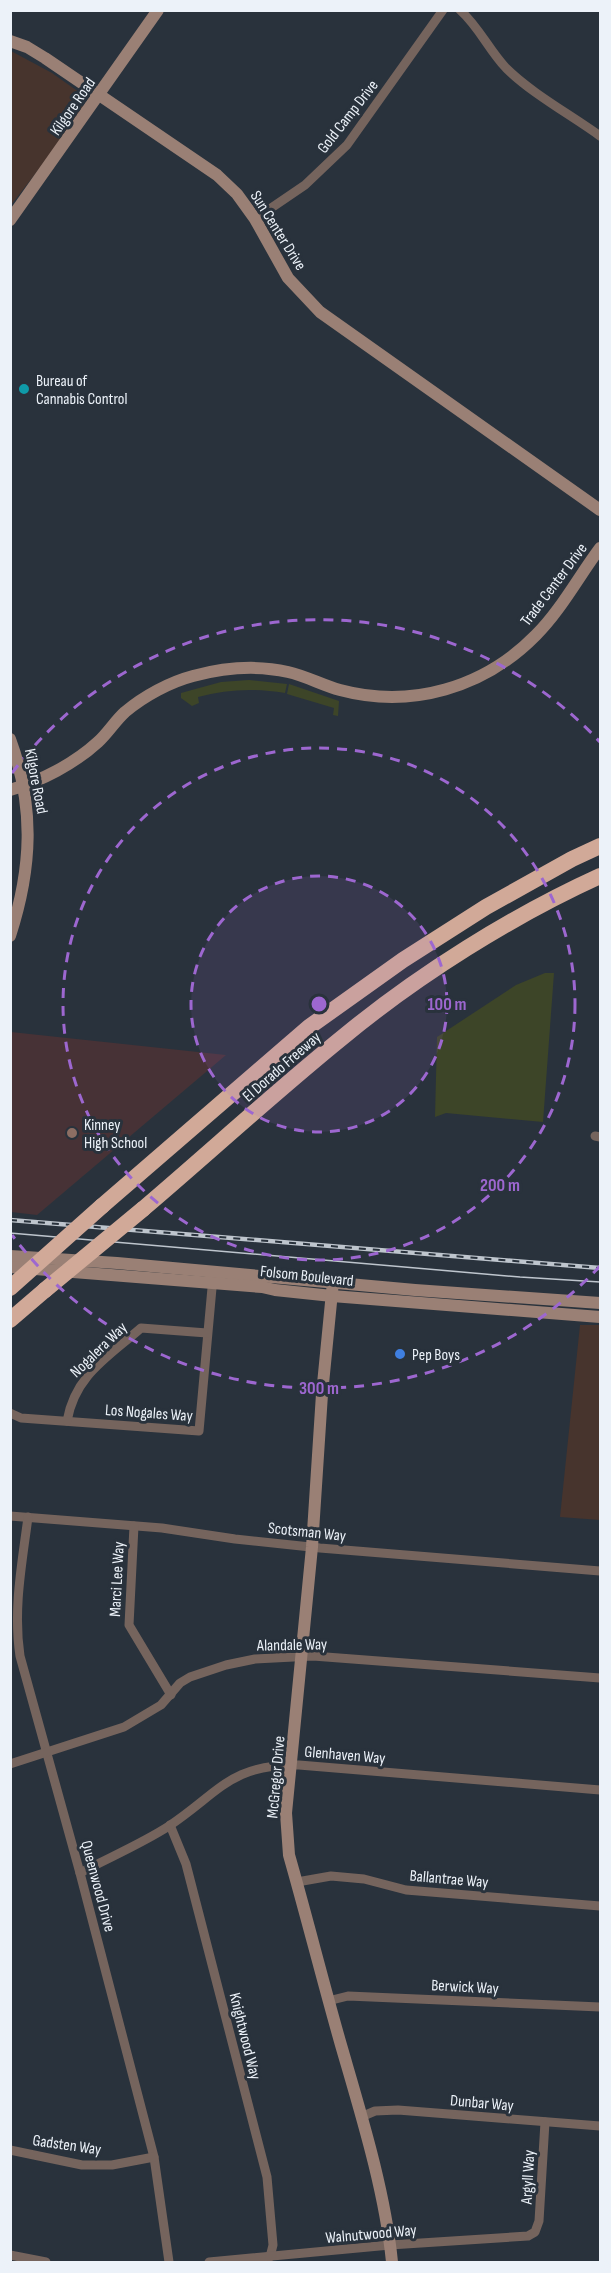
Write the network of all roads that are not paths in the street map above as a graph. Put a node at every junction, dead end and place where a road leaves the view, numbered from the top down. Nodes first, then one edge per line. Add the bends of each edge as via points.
1 (158, 10) edge
2 (443, 10) edge
3 (460, 10) edge
4 (10, 41) edge
5 (100, 96) junction
6 (600, 136) edge
7 (255, 219) junction
8 (10, 220) edge
9 (600, 510) edge
10 (600, 548) edge
11 (10, 739) edge
12 (24, 786) junction
13 (10, 790) edge
14 (600, 846) edge
15 (600, 876) edge
16 (10, 936) edge
17 (10, 1256) edge
18 (10, 1267) edge
19 (213, 1278) junction
20 (333, 1282) junction
21 (10, 1288) edge
22 (332, 1296) junction
23 (600, 1304) edge
24 (556, 1314) junction
25 (600, 1317) edge
26 (10, 1320) edge
27 (207, 1333) junction
28 (10, 1413) edge
29 (67, 1421) junction
30 (10, 1516) edge
31 (28, 1517) junction
32 (134, 1526) junction
33 (312, 1547) junction
34 (600, 1571) edge
35 (302, 1656) junction
36 (15, 1657) edge
37 (600, 1678) edge
38 (171, 1695) junction
39 (47, 1753) junction
40 (10, 1764) edge
41 (292, 1765) junction
42 (600, 1790) edge
43 (170, 1825) junction
44 (80, 1874) junction
45 (297, 1882) junction
46 (600, 1906) edge
47 (328, 2001) junction
48 (600, 2007) edge
49 (362, 2117) junction
50 (545, 2122) junction
51 (600, 2126) edge
52 (10, 2150) edge
53 (154, 2157) junction
54 (535, 2232) joint
55 (390, 2245) junction
56 (10, 2255) edge
57 (270, 2257) junction
58 (46, 2262) edge
59 (170, 2262) edge
60 (209, 2262) edge
61 (392, 2262) edge

1 - 5 street, Kilgore Road
2 - 7 street, Gold Camp Drive via 347,145 316,177
3 - 6 street via 514,74
4 - 5 street, Sun Center Drive via 45,58
5 - 7 street, Sun Center Drive via 217,175
5 - 8 street, Kilgore Road
7 - 9 street, Sun Center Drive via 288,278 320,312
10 - 12 street, Trade Center Drive via 536,636 500,665 454,689 390,698 339,689 286,672 226,669 193,676 146,698 125,712 97,743
11 - 12 street, Kilgore Road
12 - 13 street, Trade Center Drive
12 - 16 street, Kilgore Road via 28,856 24,889
14 - 21 highway, El Dorado Freeway, bridge via 486,906 309,1027
15 - 26 highway, El Dorado Freeway, bridge via 500,929 420,980 344,1036
17 - 19 street, Folsom Boulevard via 117,1263
18 - 19 street, Folsom Boulevard
19 - 20 street, Folsom Boulevard via 266,1275
19 - 22 street, Folsom Boulevard
19 - 27 street, Los Nogales Way
20 - 22 street, McGregor Drive
20 - 23 street, Folsom Boulevard
22 - 24 street, Folsom Boulevard
22 - 33 street, McGregor Drive
23 - 24 street via 594,1309 562,1307
24 - 25 street, Folsom Boulevard
27 - 29 street, Nogalera Way via 141,1328 80,1384
27 - 29 street, Los Nogales Way via 199,1431
28 - 29 street, Los Nogales Way via 21,1418
30 - 31 street, Scotsman Way
31 - 32 street, Scotsman Way
31 - 36 street, Queenwood Drive via 16,1599
32 - 33 street, Scotsman Way
32 - 38 street, Marci Lee Way via 129,1625
33 - 34 street, Scotsman Way
33 - 35 street, McGregor Drive
35 - 37 street, Alandale Way
35 - 38 street, Alandale Way via 255,1659 217,1667 180,1683
35 - 41 street, McGregor Drive
36 - 39 street, Queenwood Drive
38 - 39 street, Alandale Way via 124,1727
39 - 40 street, Alandale Way
39 - 44 street, Queenwood Drive
41 - 42 street, Glenhaven Way
41 - 43 street, Glenhaven Way via 236,1776
41 - 45 street, McGregor Drive via 286,1836
43 - 44 street, Glenhaven Way
43 - 57 street, Knightwood Way via 186,1864 267,2177 273,2245
44 - 53 street, Queenwood Drive
45 - 46 street, Ballantrae Way via 331,1875 406,1890
45 - 47 street, McGregor Drive
47 - 48 street, Berwick Way via 348,1996
47 - 49 street, McGregor Drive
49 - 50 street, Dunbar Way via 375,2111 398,2110
49 - 55 street, McGregor Drive
50 - 51 street, Dunbar Way
50 - 54 street, Argyll Way
52 - 53 street, Gadsten Way via 82,2165 112,2165
53 - 59 street, Queenwood Drive
54 - 55 street, Walnutwood Way via 528,2236
55 - 57 street, Walnutwood Way
55 - 61 street, McGregor Drive
56 - 58 street
57 - 60 street, Walnutwood Way

